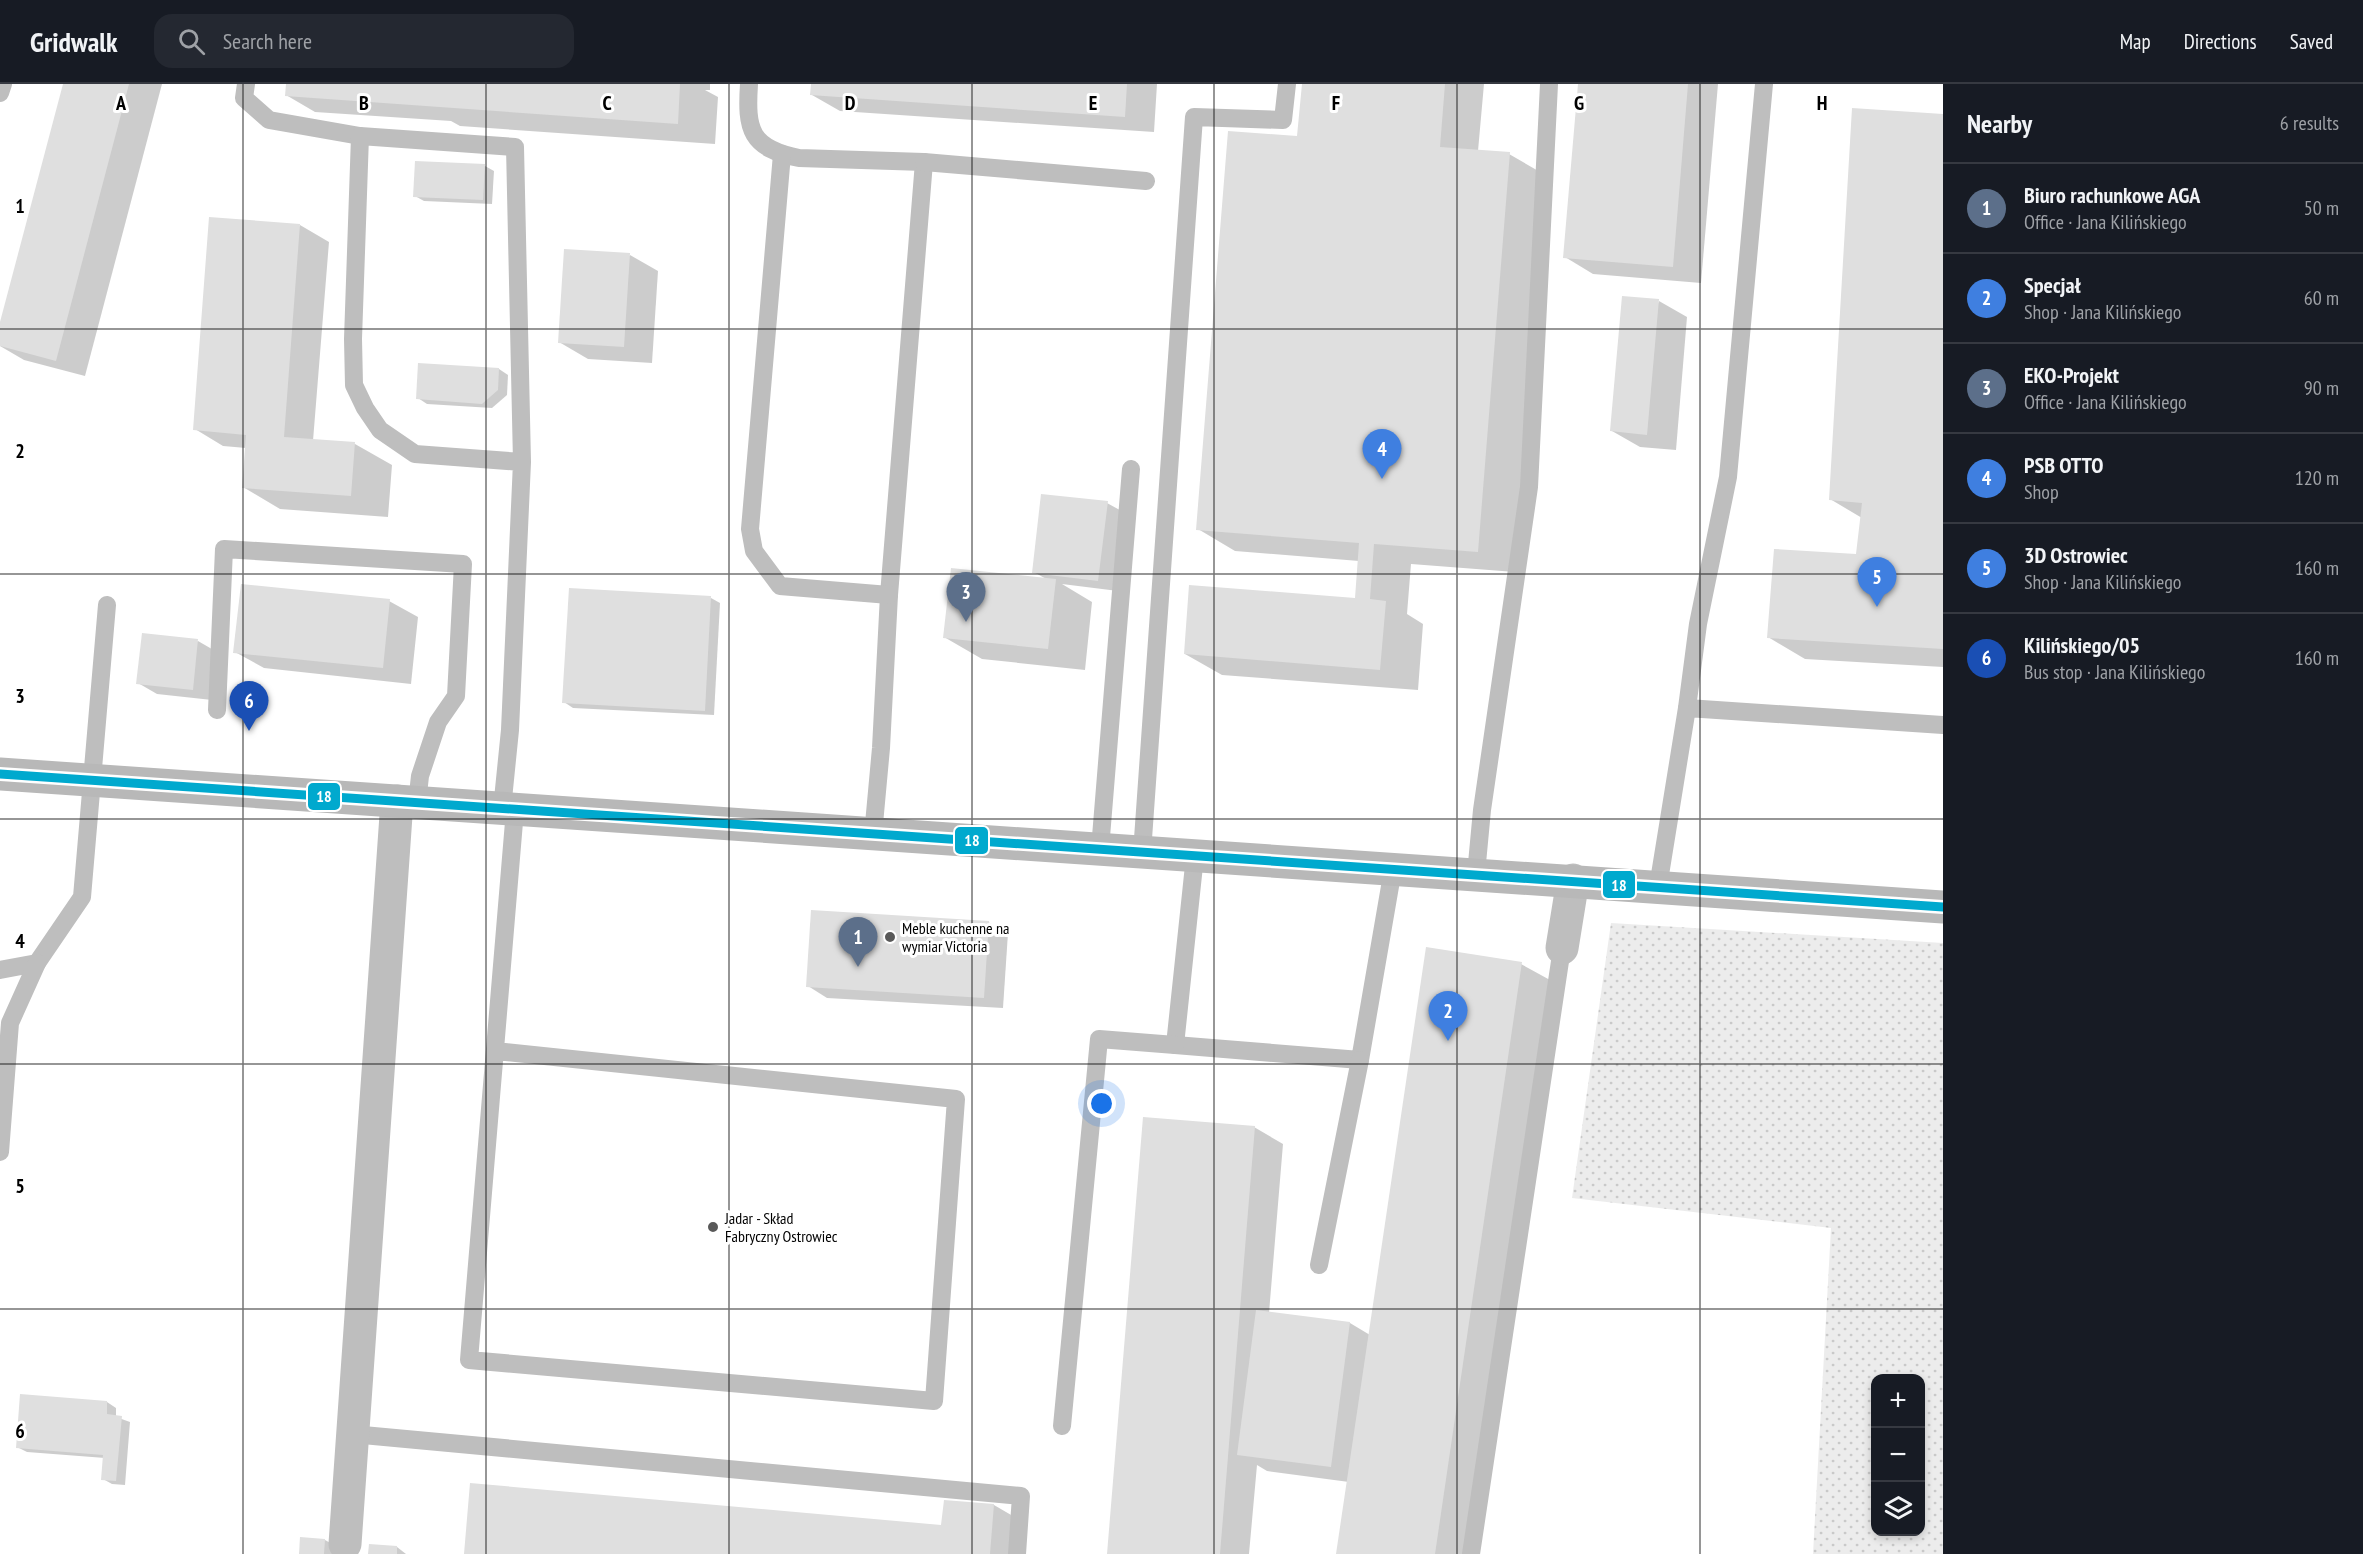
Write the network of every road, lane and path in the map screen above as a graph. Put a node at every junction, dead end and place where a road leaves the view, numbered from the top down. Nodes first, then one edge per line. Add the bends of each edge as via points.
1 (3, 84) edge
2 (246, 84) edge
3 (749, 84) edge
4 (1287, 84) edge
5 (1549, 84) edge
6 (1764, 84) edge
7 (0, 93) edge
8 (360, 136) junction
9 (782, 154) junction
10 (924, 162) junction
11 (1146, 181) dead end
12 (522, 462) junction
13 (1131, 469) dead end
14 (889, 595) junction
15 (107, 605) dead end
16 (1687, 708) junction
17 (217, 710) dead end
18 (1943, 724) edge
19 (0, 774) edge
20 (93, 781) junction
21 (407, 802) junction
22 (508, 810) junction
23 (873, 835) junction
24 (1100, 849) junction
25 (1142, 853) junction
26 (1195, 856) junction
27 (1393, 869) junction
28 (1476, 874) junction
29 (1573, 880) junction
30 (1658, 887) junction
31 (1943, 907) edge
32 (1562, 948) joint
33 (37, 963) junction
34 (0, 970) edge
35 (1175, 1045) junction
36 (496, 1051) junction
37 (1360, 1060) junction
38 (0, 1152) edge
39 (1319, 1266) dead end
40 (1062, 1426) dead end
41 (352, 1434) junction
42 (345, 1549) edge
43 (1017, 1554) edge
44 (1471, 1554) edge

1 - 7 lane
2 - 8 lane via 244,98 269,120
3 - 9 lane via 749,126 757,139
4 - 25 lane via 1283,120 1194,117
5 - 28 lane via 1529,486
6 - 16 lane via 1728,477 1698,624
8 - 12 lane via 353,339 354,385 365,408 380,430 415,454
8 - 12 lane via 515,147
9 - 10 lane via 799,158
9 - 14 lane via 750,530 754,551 780,586
10 - 11 lane
10 - 14 lane
12 - 22 lane
13 - 24 lane
14 - 23 lane
15 - 20 lane
16 - 18 lane
16 - 30 lane
17 - 21 lane via 224,549 463,564 456,696 438,722
19 - 20 street
20 - 21 street
20 - 33 lane via 82,897
21 - 22 street
21 - 41 street
22 - 23 street
22 - 36 lane
23 - 24 street
24 - 25 street
25 - 26 street
26 - 27 street
26 - 35 lane
27 - 28 street
27 - 37 lane
28 - 29 street
29 - 30 street
29 - 32 street
30 - 31 street
32 - 44 lane
33 - 34 lane
33 - 38 lane via 10,1023
35 - 37 lane
35 - 40 lane via 1099,1039
36 - 36 lane via 469,1360 934,1401 956,1100
37 - 39 lane
41 - 42 street
41 - 43 lane via 1021,1496

